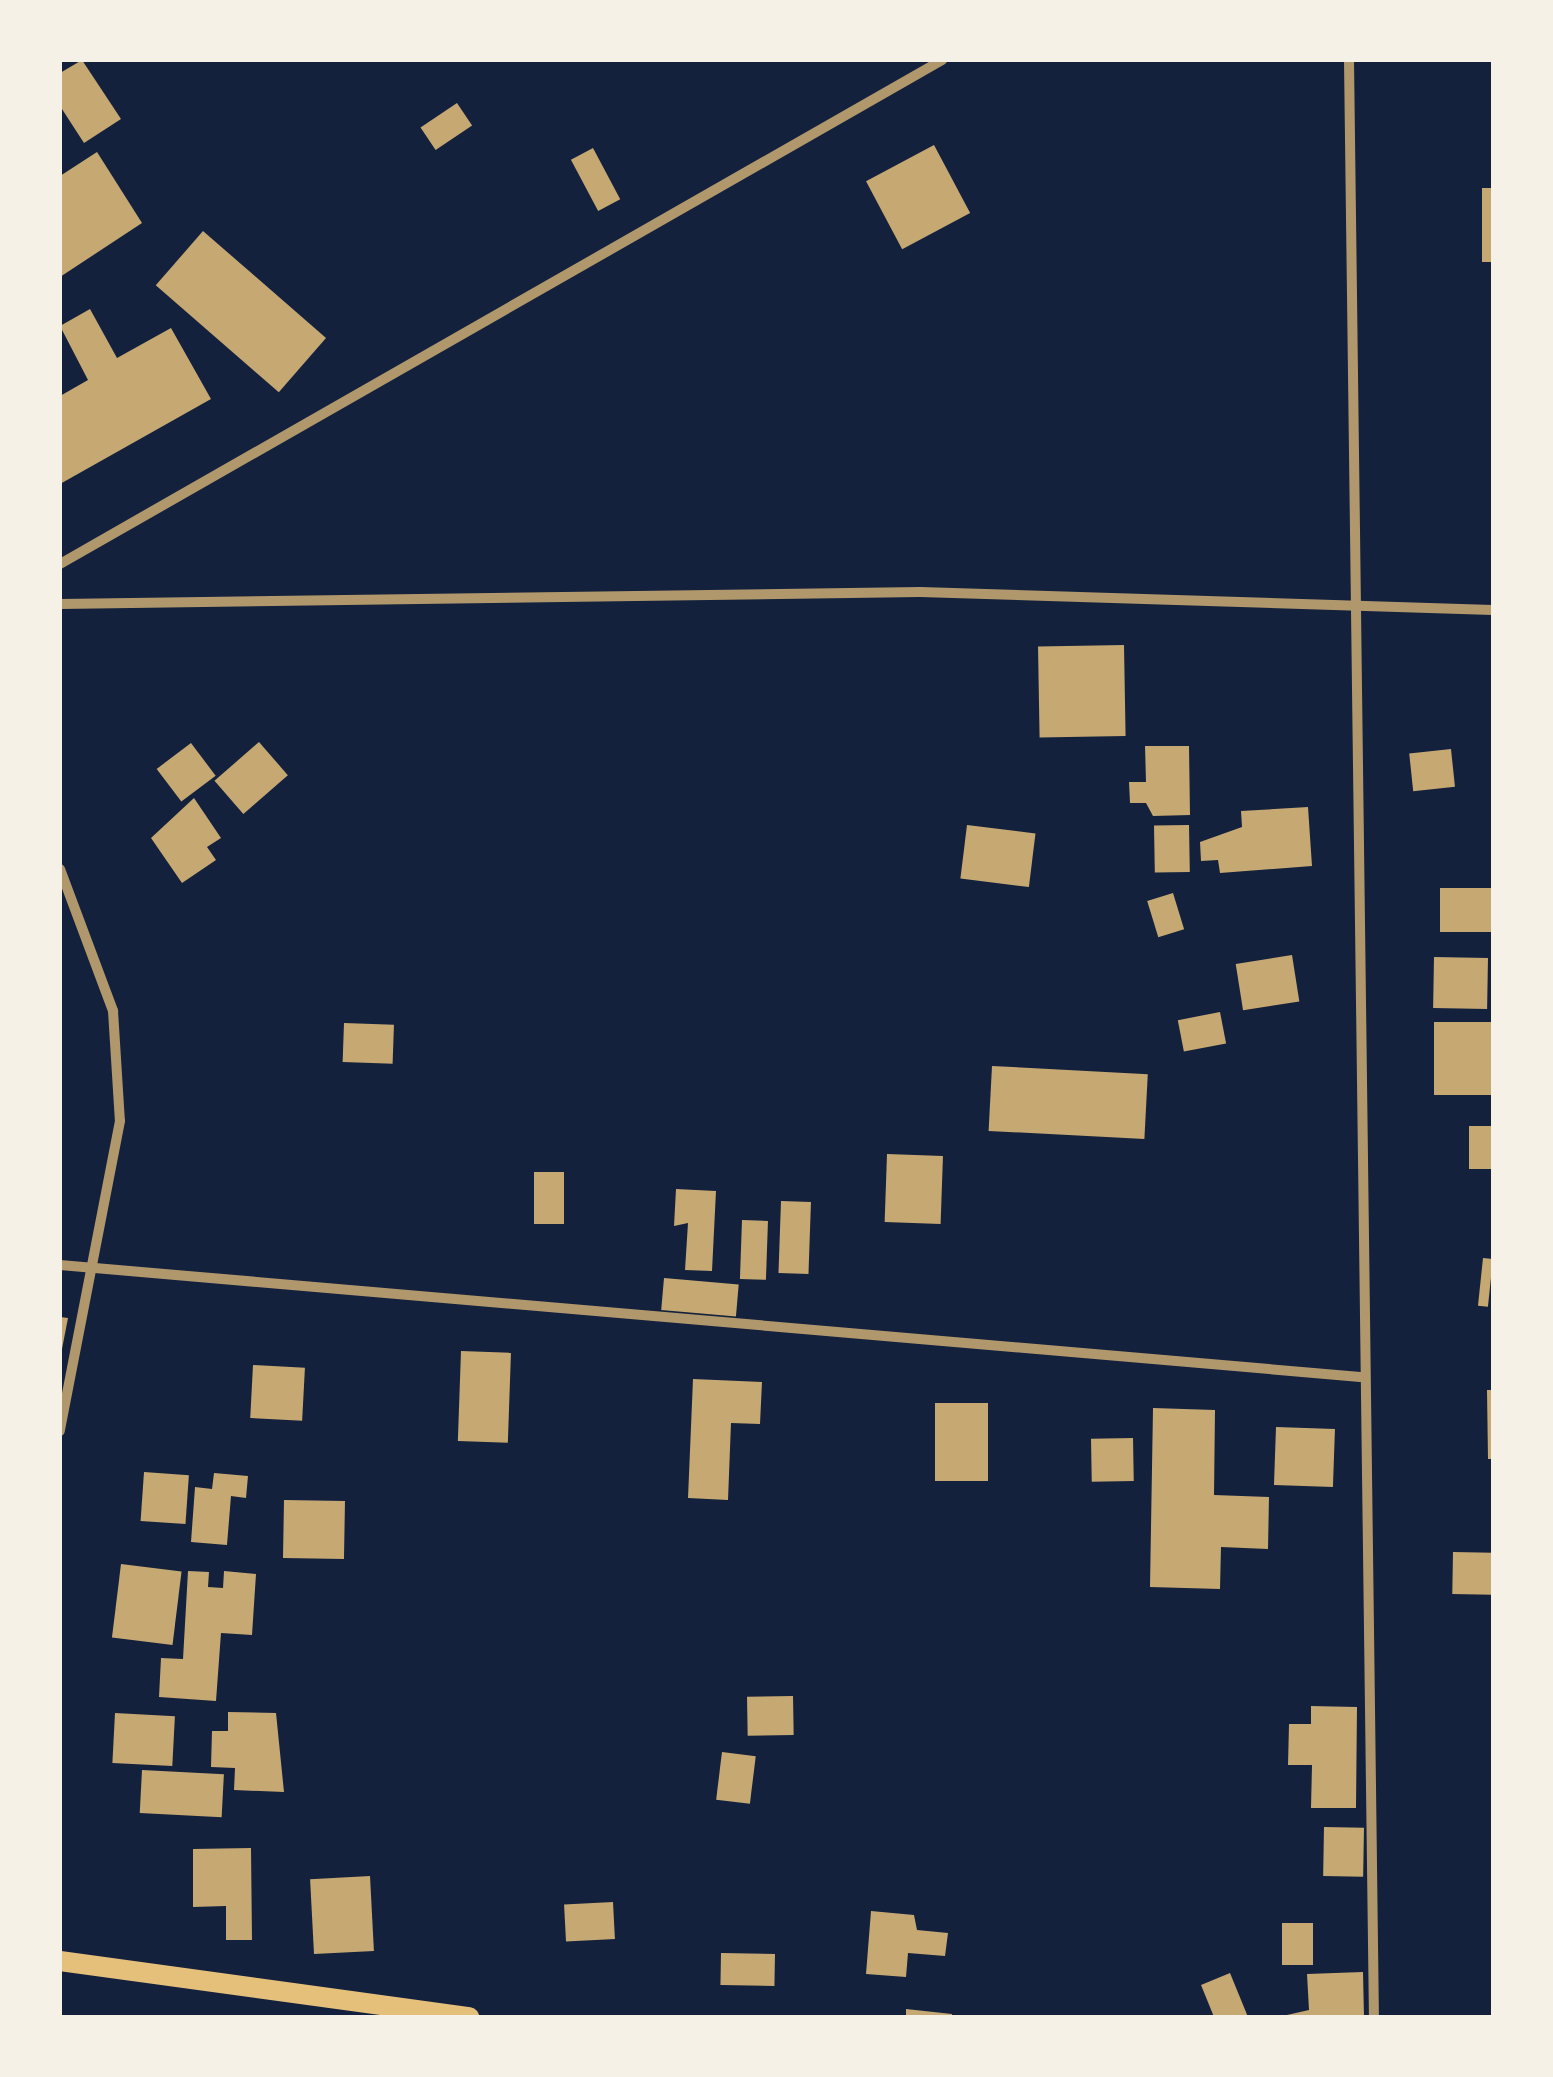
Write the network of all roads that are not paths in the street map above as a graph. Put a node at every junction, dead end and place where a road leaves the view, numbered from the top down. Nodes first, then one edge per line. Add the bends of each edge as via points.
1 (942, 60) edge
2 (1349, 60) edge
3 (60, 564) edge
4 (60, 604) edge
5 (1493, 610) edge
6 (1358, 612) junction
7 (60, 869) edge
8 (60, 1264) edge
9 (92, 1270) junction
10 (1360, 1377) junction
11 (60, 1431) edge
12 (60, 1961) edge
13 (426, 2015) edge
14 (469, 2017) edge
15 (1374, 2017) edge

1 - 3 street
2 - 6 street
4 - 6 street via 920,592
5 - 6 street
6 - 10 street
7 - 9 street via 93,941 119,1062 120,1121
8 - 9 street
9 - 10 street
9 - 11 street
10 - 15 street
12 - 13 main road
13 - 14 main road

